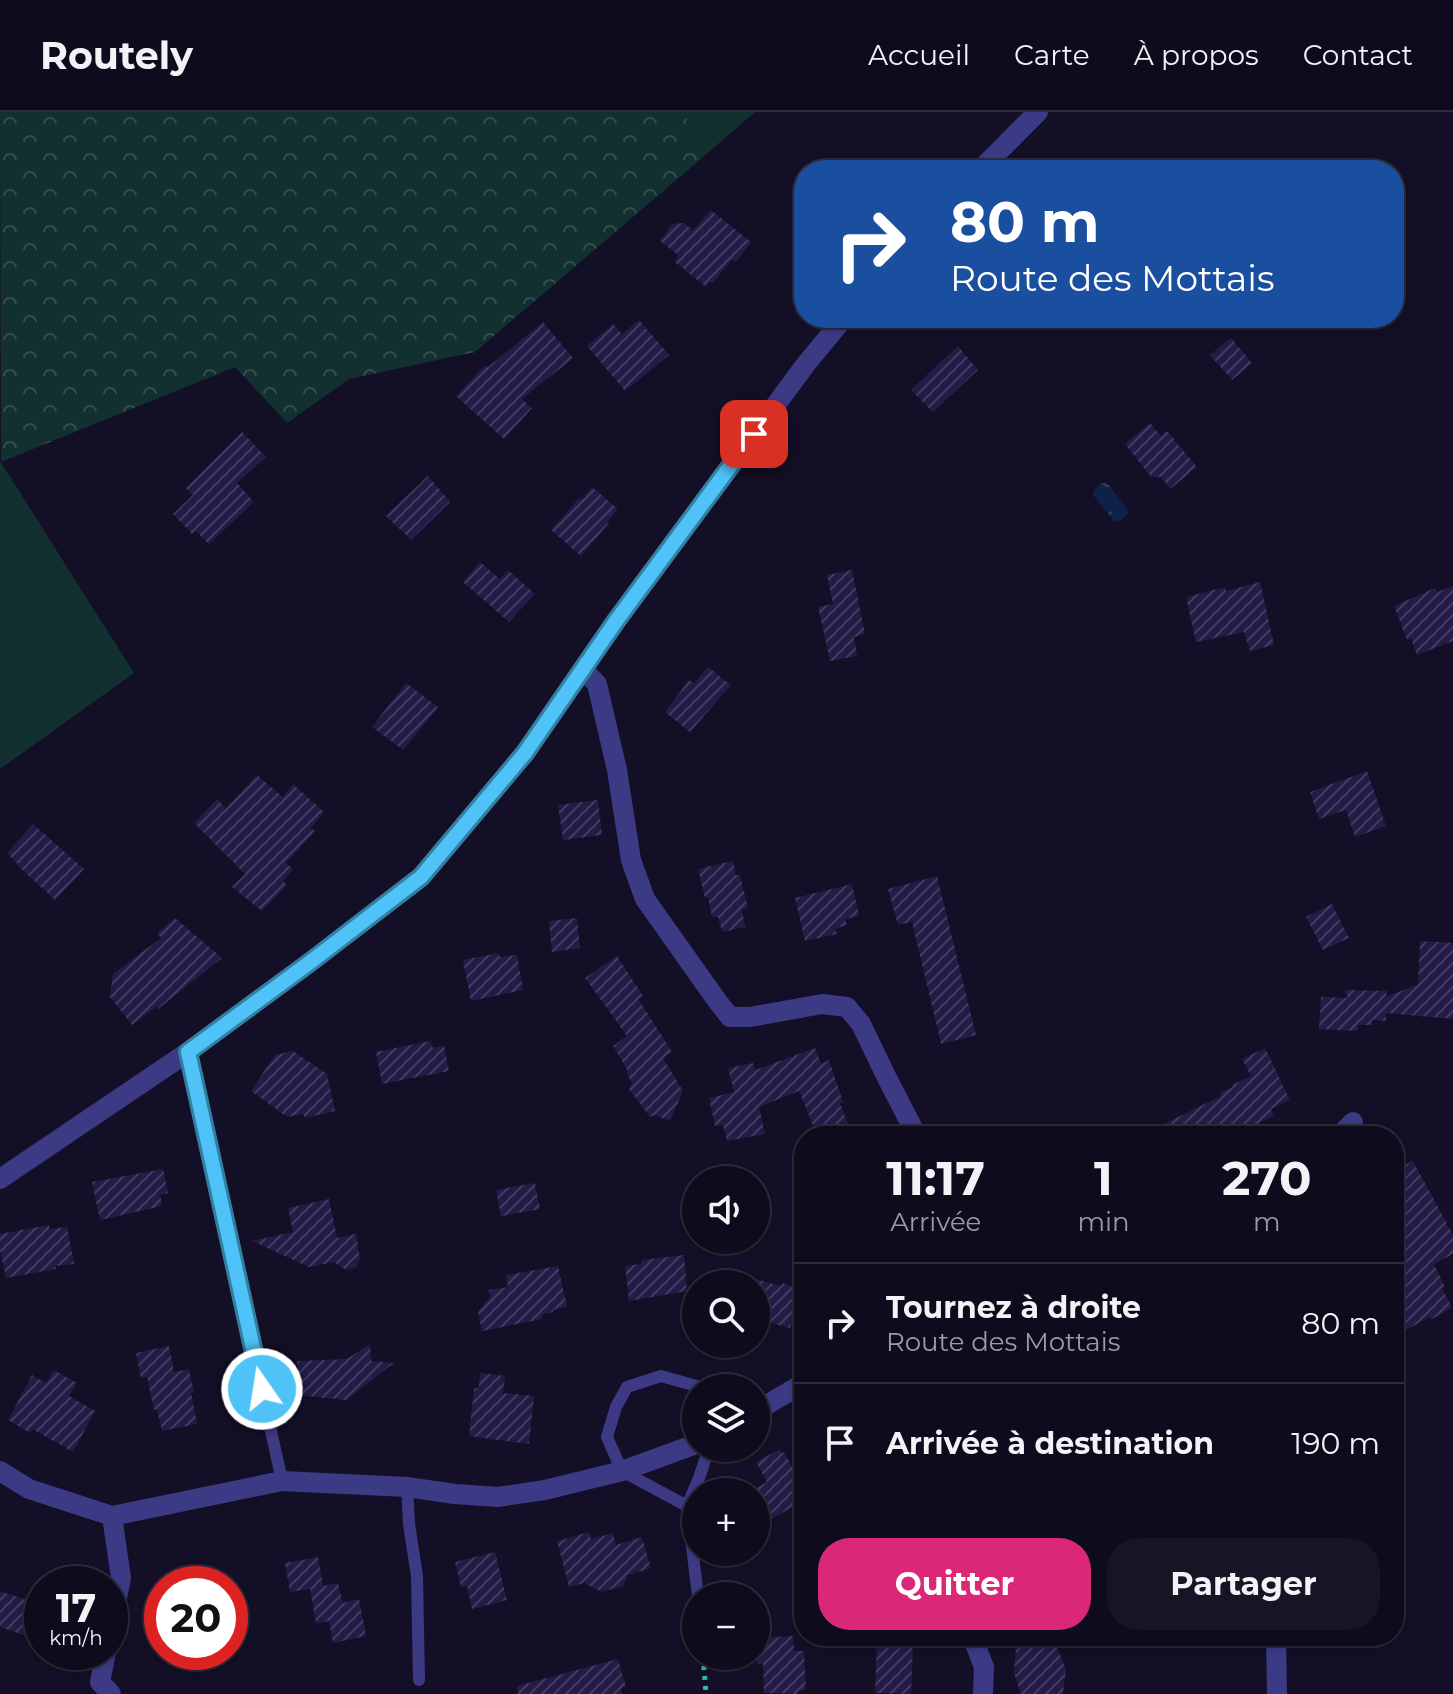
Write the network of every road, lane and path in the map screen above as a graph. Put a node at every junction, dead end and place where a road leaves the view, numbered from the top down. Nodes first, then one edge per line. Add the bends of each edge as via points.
1 (1038, 112) edge
2 (990, 160) edge
3 (836, 328) edge
4 (583, 669) junction
5 (188, 1052) junction
6 (912, 1126) edge
7 (0, 1179) edge
8 (682, 1382) edge
9 (794, 1389) edge
10 (770, 1403) edge
11 (682, 1449) edge
12 (0, 1471) edge
13 (622, 1471) junction
14 (282, 1481) junction
15 (407, 1487) junction
16 (682, 1503) edge
17 (112, 1516) junction
18 (119, 1566) edge
19 (976, 1646) edge
20 (1276, 1646) edge
21 (102, 1670) edge
22 (704, 1670) edge
23 (419, 1680) dead end
24 (111, 1694) edge
25 (706, 1694) edge
26 (983, 1694) edge
27 (1277, 1694) edge

1 - 2 street
3 - 4 street
4 - 5 street via 525,753 421,877
4 - 6 street via 597,684 631,860 645,899 718,1002 730,1017 822,1004 847,1007 861,1024
5 - 7 street
5 - 14 lane
8 - 13 lane via 661,1376 627,1387 607,1437
9 - 10 street
11 - 13 street
12 - 17 street via 29,1489
13 - 15 street via 498,1497
13 - 16 lane
14 - 15 street
14 - 17 street
15 - 23 lane via 417,1576
17 - 18 street
19 - 26 street via 984,1667
20 - 27 street
21 - 24 street via 100,1682
22 - 25 path

